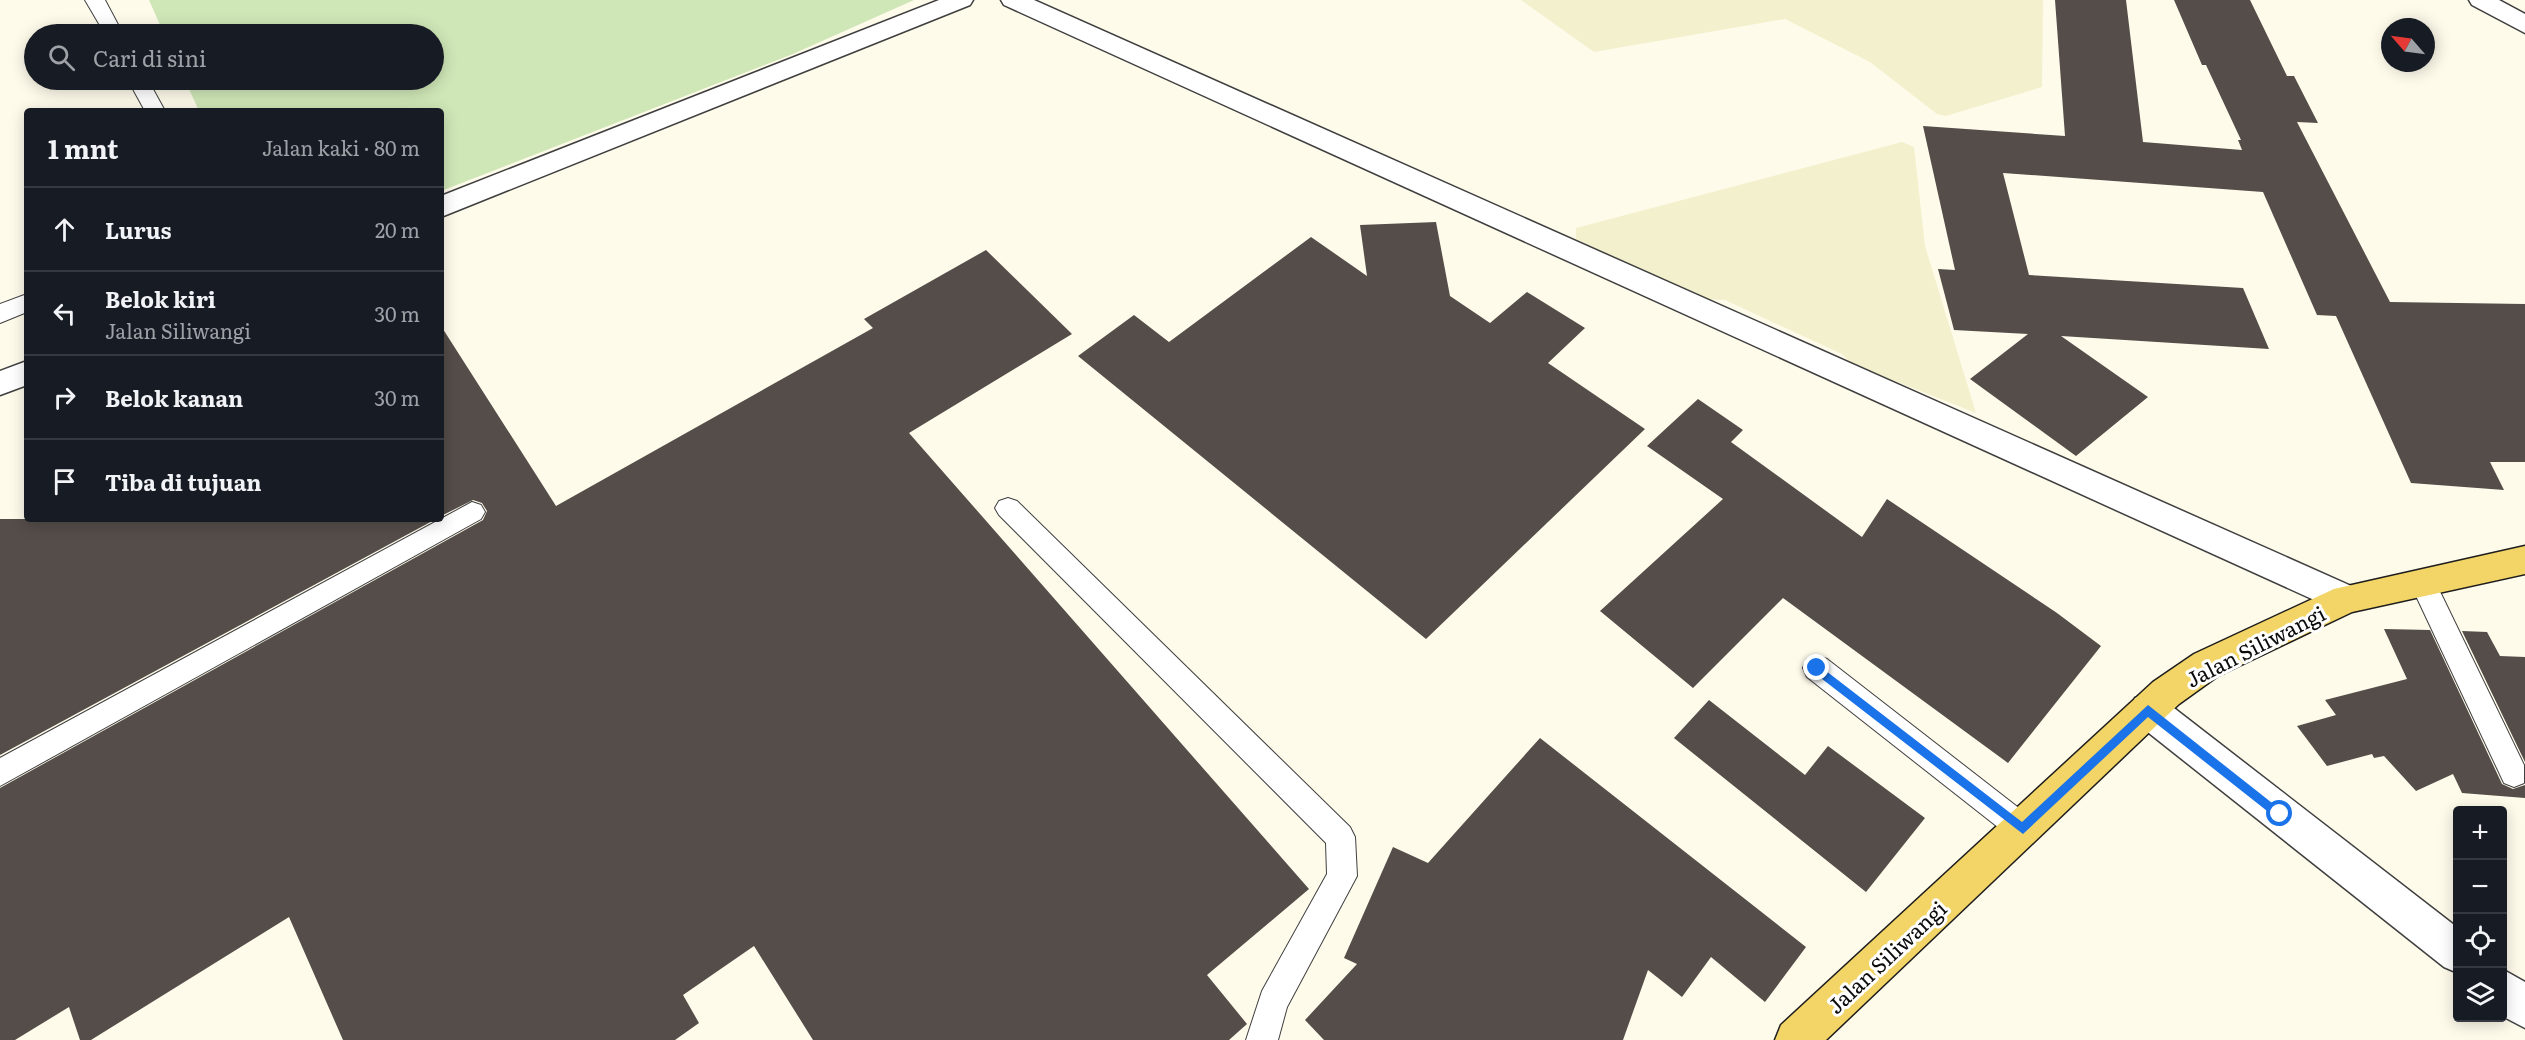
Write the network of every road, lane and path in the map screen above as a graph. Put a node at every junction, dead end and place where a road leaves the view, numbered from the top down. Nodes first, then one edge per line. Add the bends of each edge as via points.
1 (95, 0) edge
2 (961, 0) edge
3 (1013, 0) edge
4 (2481, 0) edge
5 (108, 24) edge
6 (2525, 25) edge
7 (143, 90) edge
8 (153, 108) edge
9 (444, 206) edge
10 (24, 303) edge
11 (0, 314) edge
12 (24, 374) edge
13 (0, 383) edge
14 (1008, 508) dead end
15 (472, 512) dead end
16 (2525, 560) edge
17 (2422, 581) junction
18 (2346, 599) junction
19 (1817, 668) dead end
20 (2148, 710) junction
21 (0, 773) edge
22 (2514, 774) dead end
23 (2023, 829) junction
24 (2453, 950) edge
25 (2507, 993) edge
26 (2525, 1008) edge
27 (1262, 1040) edge
28 (1796, 1040) edge

1 - 5 lane
2 - 9 street
3 - 18 street
4 - 6 street
7 - 8 lane
10 - 11 lane
12 - 13 street
14 - 27 lane via 1340,837 1342,876 1273,1002
15 - 21 lane
16 - 17 main road, Jalan Siliwangi
17 - 18 main road, Jalan Siliwangi
17 - 22 lane
18 - 20 main road, Jalan Siliwangi via 2205,665
19 - 23 lane
20 - 23 main road, Jalan Siliwangi
20 - 24 street
23 - 28 main road, Jalan Siliwangi
25 - 26 street

